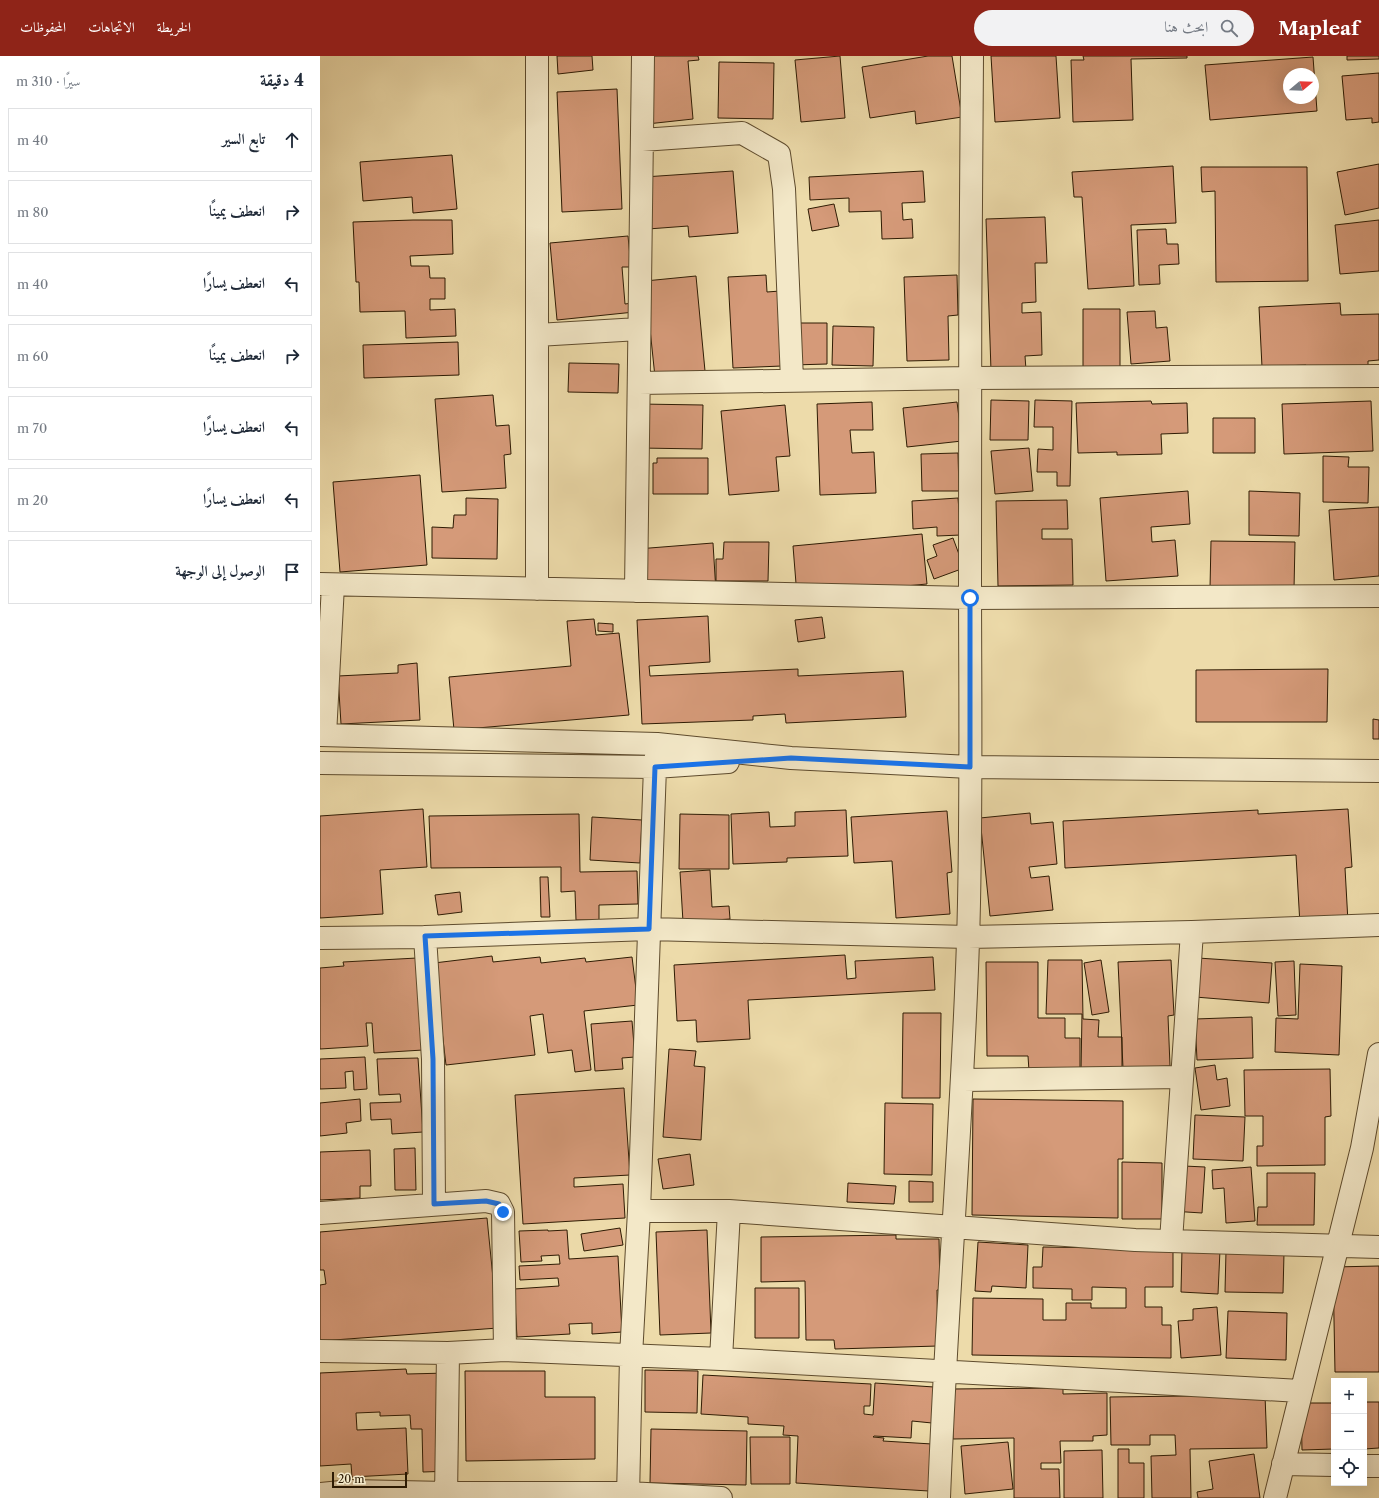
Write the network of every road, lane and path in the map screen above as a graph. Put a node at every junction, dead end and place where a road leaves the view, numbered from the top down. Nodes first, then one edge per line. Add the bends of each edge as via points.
1 (537, 56) edge
2 (643, 56) edge
3 (972, 56) edge
4 (642, 140) junction
5 (639, 329) junction
6 (537, 335) junction
7 (1379, 376) edge
8 (970, 378) junction
9 (792, 380) junction
10 (639, 383) junction
11 (326, 585) edge
12 (537, 589) junction
13 (636, 591) junction
14 (1379, 596) edge
15 (970, 598) junction
16 (323, 735) edge
17 (657, 744) junction
18 (791, 758) junction
19 (320, 763) edge
20 (655, 767) junction
21 (970, 767) junction
22 (1379, 771) edge
23 (1379, 926) edge
24 (649, 929) junction
25 (1192, 932) junction
26 (425, 936) junction
27 (968, 937) junction
28 (320, 938) edge
29 (1379, 1054) edge
30 (1182, 1077) junction
31 (1377, 1078) edge
32 (963, 1080) junction
33 (434, 1204) junction
34 (639, 1211) junction
35 (729, 1211) junction
36 (320, 1213) edge
37 (954, 1226) junction
38 (1171, 1241) junction
39 (1337, 1247) junction
40 (1379, 1247) edge
41 (505, 1350) junction
42 (320, 1351) edge
43 (448, 1353) junction
44 (631, 1356) junction
45 (721, 1359) junction
46 (944, 1372) junction
47 (1300, 1391) junction
48 (1283, 1464) junction
49 (1331, 1465) edge
50 (1367, 1466) edge
51 (1379, 1466) edge
52 (320, 1494) edge
53 (628, 1495) edge
54 (446, 1496) edge
55 (721, 1498) edge
56 (939, 1498) edge
57 (1275, 1498) edge

1 - 6 street
2 - 4 street
3 - 8 street
4 - 5 street
4 - 9 street via 742,133 779,154 784,189
5 - 6 street
5 - 10 street
6 - 12 street
7 - 8 street
8 - 9 street
8 - 15 street
9 - 10 street
10 - 13 street
11 - 12 street
11 - 16 street
12 - 13 street
13 - 15 street
14 - 15 street
15 - 21 street
16 - 17 street
17 - 18 street
17 - 20 street
18 - 20 street
18 - 21 street
19 - 20 street
20 - 24 street
21 - 22 street
21 - 27 street
23 - 25 street
24 - 26 street
24 - 27 street
24 - 34 street
25 - 27 street
25 - 30 street
26 - 28 street
26 - 33 street via 433,1059
27 - 32 street
29 - 31 street
30 - 32 street
30 - 38 street
31 - 39 street
32 - 37 street
33 - 36 street
33 - 41 street via 486,1201 499,1204 503,1212
34 - 35 street
34 - 44 street
35 - 37 street
35 - 45 street
37 - 38 street
37 - 46 street
38 - 39 street
39 - 40 street
39 - 47 street
41 - 43 street
41 - 44 street
42 - 43 street
43 - 54 street
44 - 45 street
44 - 53 street
45 - 46 street
46 - 47 street
46 - 56 street
47 - 48 street
48 - 49 street
48 - 57 street
50 - 51 street
52 - 54 street via 351,1491
53 - 54 street
53 - 55 street

